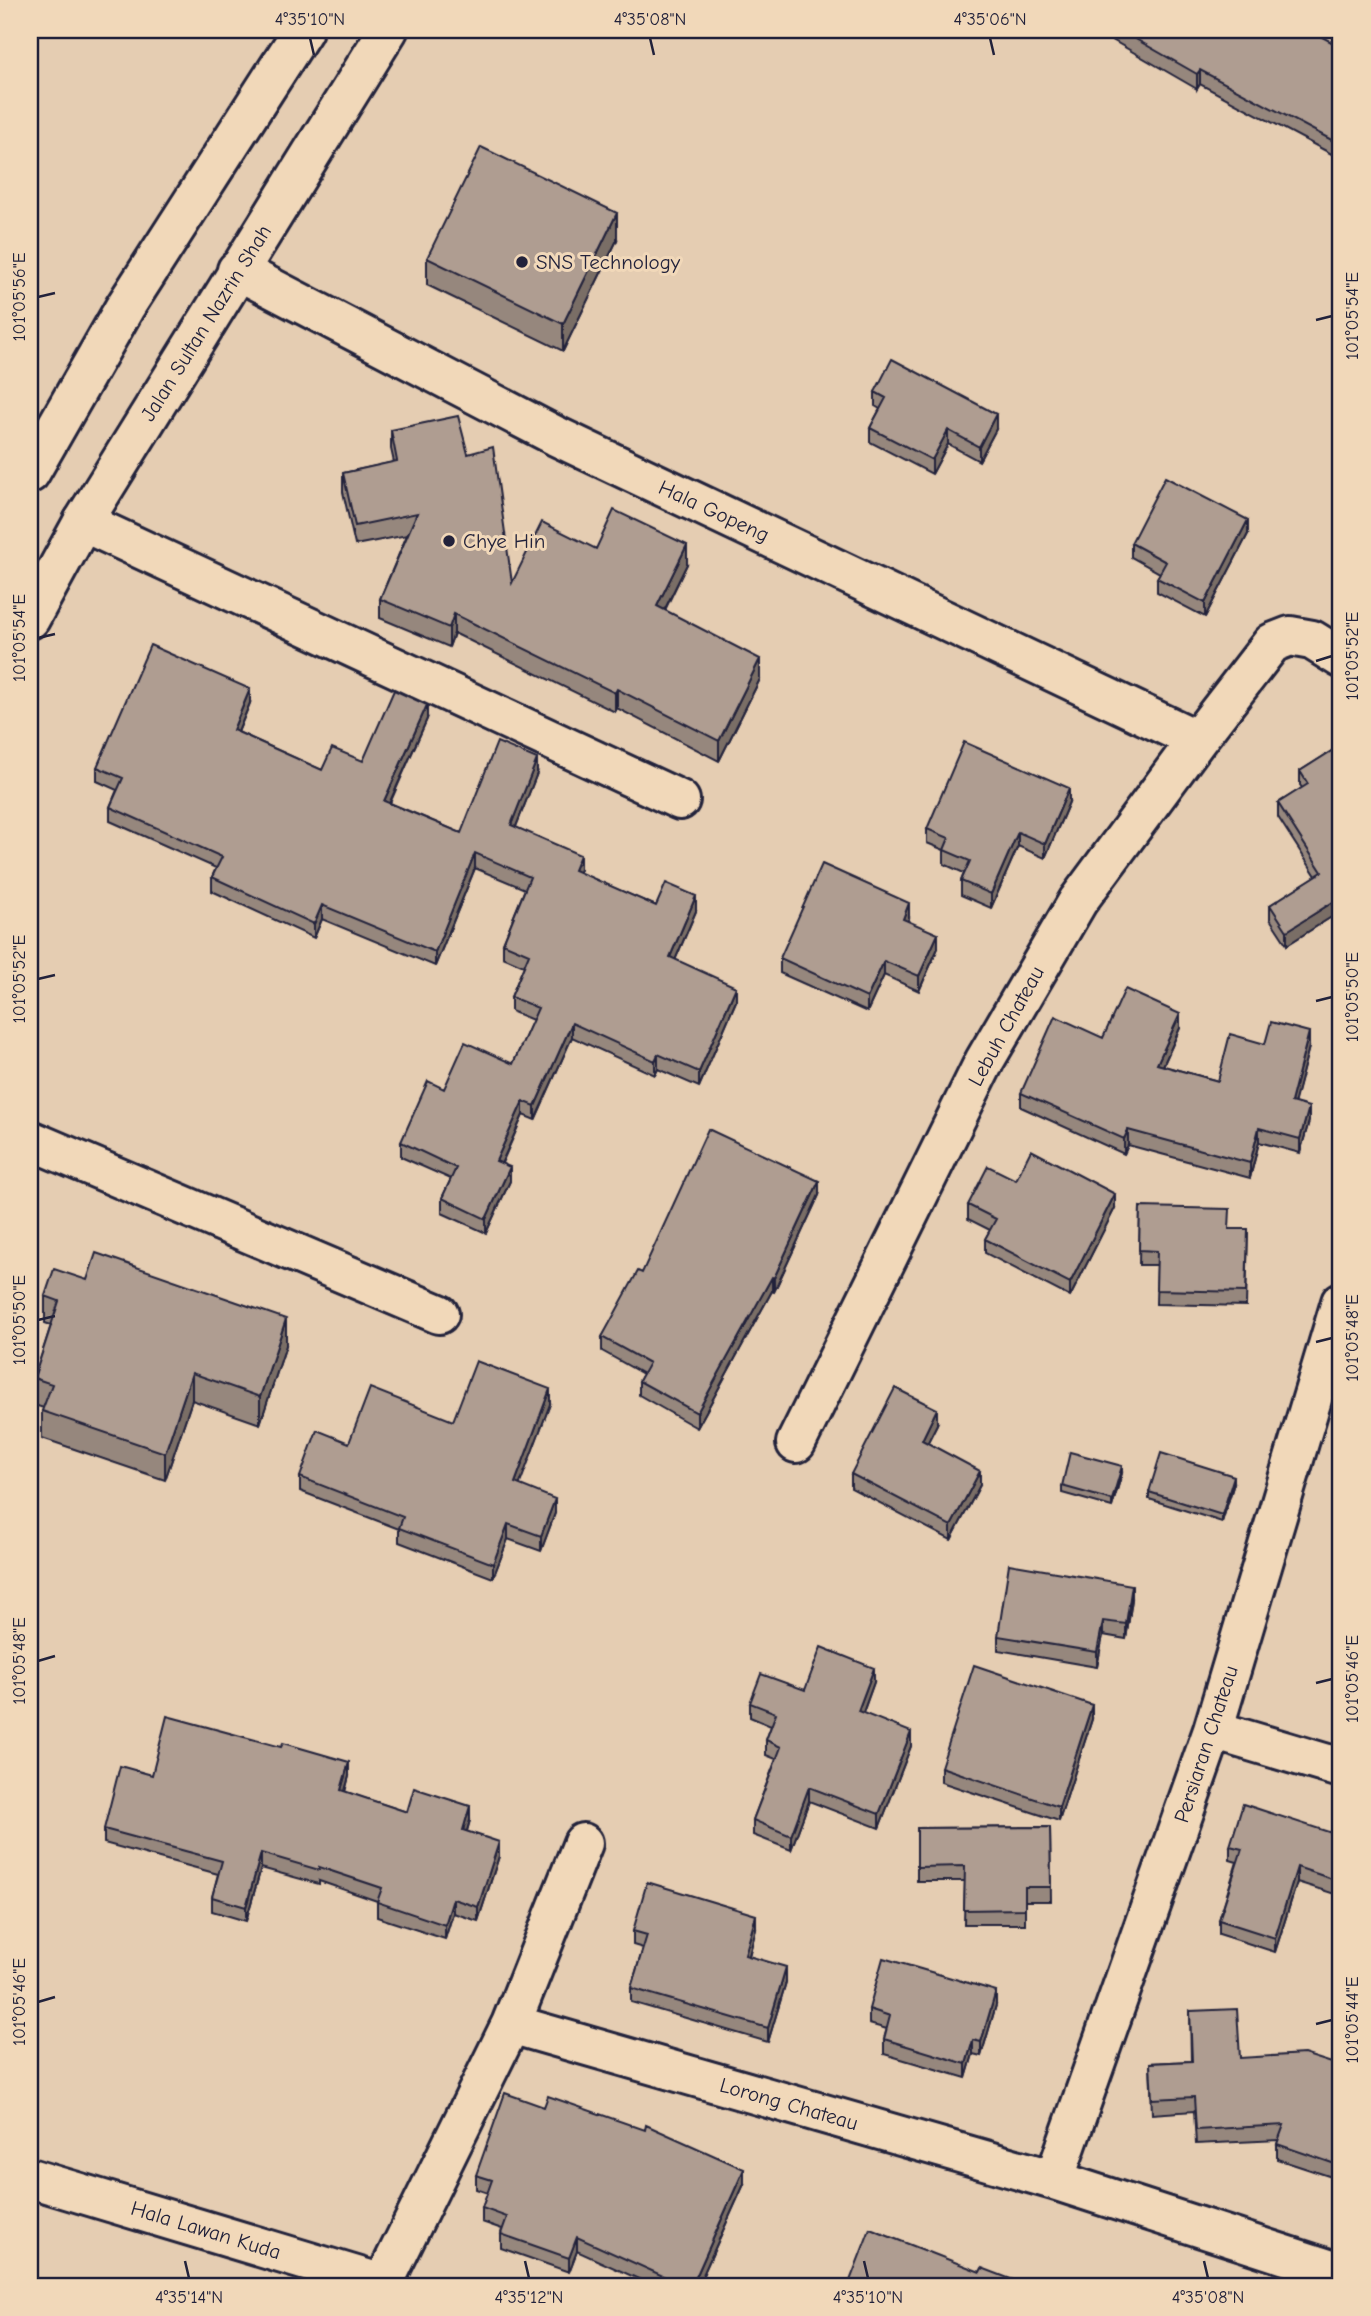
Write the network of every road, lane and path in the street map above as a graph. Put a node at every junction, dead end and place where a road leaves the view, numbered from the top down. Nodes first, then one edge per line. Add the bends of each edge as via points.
1 (303, 30) edge
2 (388, 30) edge
3 (237, 270) junction
4 (30, 473) edge
5 (83, 522) junction
6 (30, 620) edge
7 (1341, 658) edge
8 (1197, 740) junction
9 (680, 800) dead end
10 (30, 1140) edge
11 (1341, 1302) edge
12 (439, 1314) dead end
13 (796, 1443) dead end
14 (1213, 1730) junction
15 (1341, 1768) edge
16 (583, 1843) dead end
17 (511, 2024) junction
18 (30, 2178) edge
19 (1054, 2180) junction
20 (1341, 2273) edge
21 (382, 2285) edge

1 - 4 main road via 125,307
2 - 3 main road, Jalan Sultan Nazrin Shah
3 - 5 main road, Jalan Sultan Nazrin Shah
3 - 8 main road, Hala Gopeng via 556,436
5 - 6 main road, Jalan Sultan Nazrin Shah
5 - 9 main road
7 - 8 main road, Lebuh Chateau via 1312,640 1290,636 1272,643
8 - 13 main road, Lebuh Chateau via 1077,901 985,1059
10 - 12 main road
11 - 14 main road, Persiaran Chateau
14 - 15 main road
14 - 19 main road, Persiaran Chateau
16 - 17 main road
17 - 19 main road, Lorong Chateau
17 - 21 main road
18 - 21 main road, Hala Lawan Kuda
19 - 20 main road, Lorong Chateau

